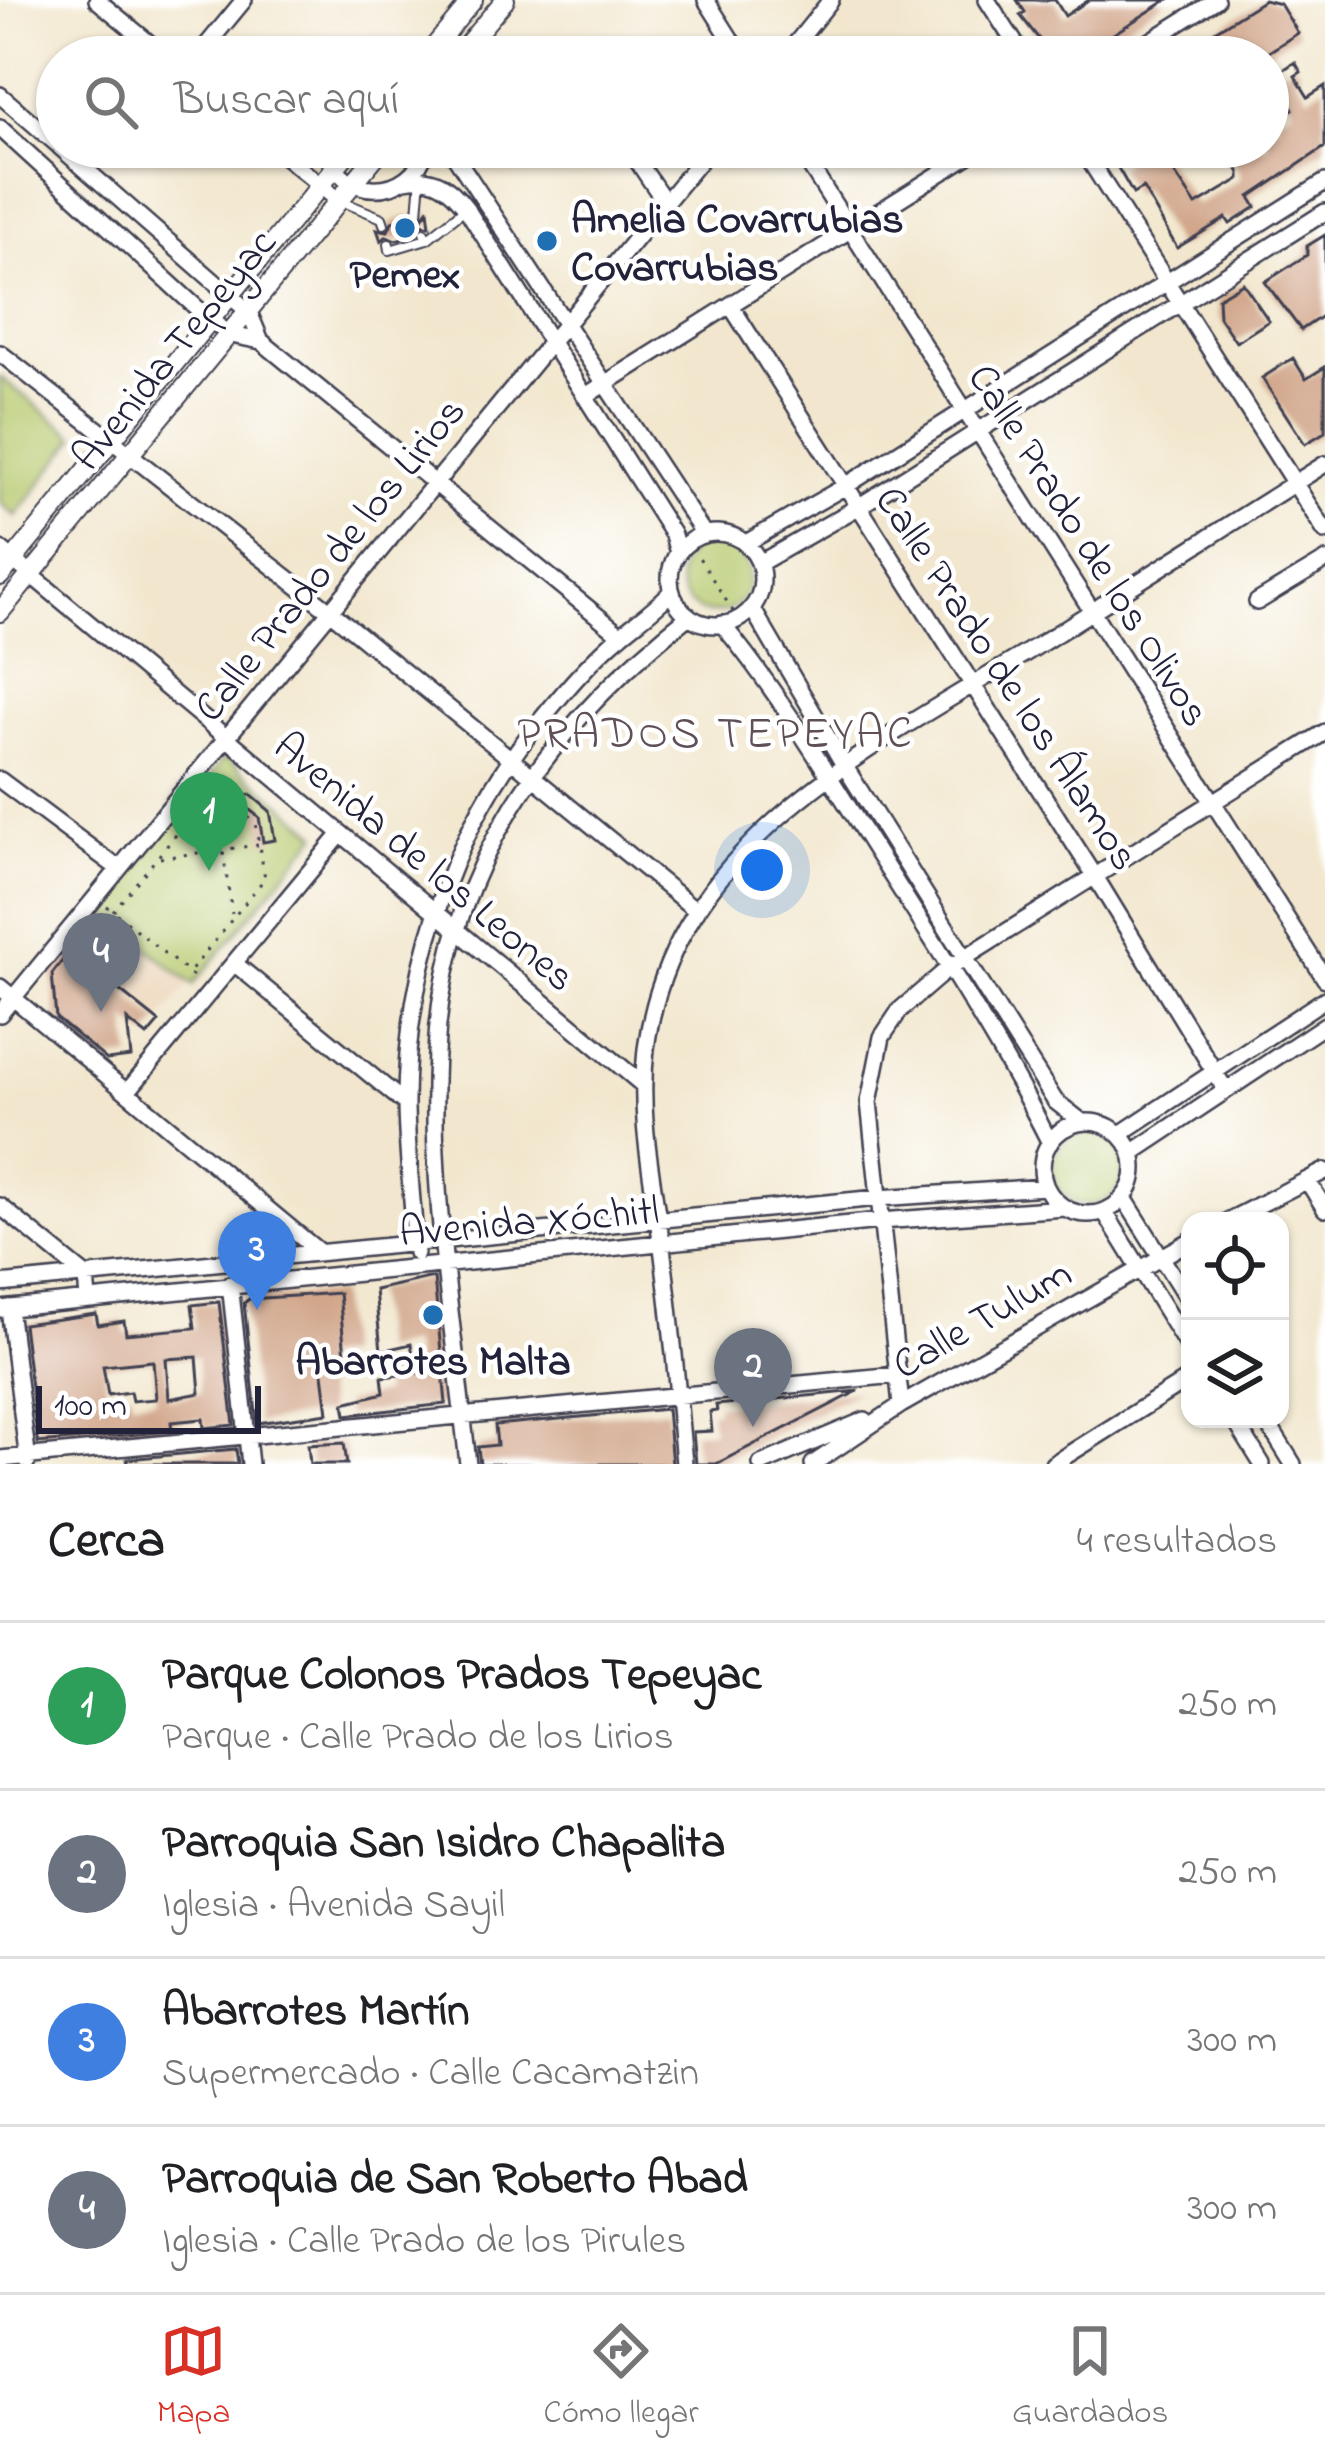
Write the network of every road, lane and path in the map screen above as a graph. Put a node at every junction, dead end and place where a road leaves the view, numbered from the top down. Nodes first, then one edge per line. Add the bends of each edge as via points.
1 (97, 0) edge
2 (244, 0) edge
3 (473, 0) edge
4 (505, 0) edge
5 (706, 0) edge
6 (831, 0) edge
7 (987, 0) edge
8 (1216, 0) edge
9 (141, 36) edge
10 (214, 36) edge
11 (443, 36) edge
12 (475, 36) edge
13 (729, 36) edge
14 (802, 36) edge
15 (1010, 36) edge
16 (1159, 36) edge
17 (0, 95) edge
18 (36, 127) edge
19 (0, 128) edge
20 (36, 161) edge
21 (44, 168) edge
22 (83, 168) edge
23 (304, 168) edge
24 (365, 168) edge
25 (418, 168) edge
26 (463, 168) edge
27 (642, 168) edge
28 (693, 168) edge
29 (812, 168) edge
30 (949, 168) edge
31 (1094, 168) edge
32 (334, 169) joint
33 (413, 179) junction
34 (1325, 182) edge
35 (352, 184) junction
36 (321, 185) junction
37 (339, 201) junction
38 (665, 202) junction
39 (466, 208) junction
40 (1325, 212) edge
41 (418, 213) dead end
42 (383, 224) dead end
43 (851, 230) junction
44 (389, 244) dead end
45 (1167, 282) junction
46 (230, 295) junction
47 (1181, 304) junction
48 (731, 306) junction
49 (249, 312) junction
50 (210, 320) junction
51 (566, 324) junction
52 (231, 335) junction
53 (553, 340) junction
54 (261, 341) junction
55 (0, 353) edge
56 (605, 383) junction
57 (587, 394) junction
58 (964, 410) junction
59 (978, 431) junction
60 (112, 440) junction
61 (132, 455) junction
62 (1325, 464) edge
63 (437, 483) junction
64 (1294, 483) junction
65 (844, 487) junction
66 (858, 507) junction
67 (1325, 531) edge
68 (690, 543) junction
69 (746, 543) junction
70 (1325, 561) edge
71 (4, 562) edge
72 (760, 563) junction
73 (30, 576) junction
74 (671, 592) junction
75 (1257, 602) dead end
76 (1094, 610) junction
77 (0, 612) edge
78 (331, 612) junction
79 (689, 616) junction
80 (737, 617) junction
81 (620, 635) junction
82 (971, 687) junction
83 (1325, 732) edge
84 (226, 740) junction
85 (510, 761) junction
86 (844, 765) junction
87 (828, 775) junction
88 (530, 778) junction
89 (0, 780) edge
90 (1212, 804) junction
91 (218, 815) junction
92 (340, 836) junction
93 (260, 845) junction
94 (223, 850) junction
95 (156, 858) junction
96 (119, 869) junction
97 (1096, 878) junction
98 (96, 897) junction
99 (113, 911) junction
100 (697, 911) junction
101 (436, 916) junction
102 (233, 918) junction
103 (456, 932) junction
104 (234, 963) junction
105 (957, 963) junction
106 (189, 973) junction
107 (1325, 979) edge
108 (211, 991) junction
109 (7, 993) edge
110 (1325, 999) edge
111 (0, 1014) edge
112 (1325, 1025) edge
113 (1212, 1070) junction
114 (643, 1085) junction
115 (1225, 1088) junction
116 (127, 1092) junction
117 (406, 1104) junction
118 (1082, 1122) junction
119 (1120, 1134) junction
120 (1050, 1143) junction
121 (1132, 1153) junction
122 (1325, 1171) edge
123 (1307, 1180) junction
124 (1046, 1186) junction
125 (878, 1198) junction
126 (1124, 1198) junction
127 (0, 1206) edge
128 (1065, 1208) junction
129 (1325, 1209) edge
130 (1104, 1211) junction
131 (1245, 1212) edge
132 (657, 1219) junction
133 (880, 1221) junction
134 (445, 1240) junction
135 (662, 1242) junction
136 (416, 1243) junction
137 (1181, 1246) edge
138 (319, 1251) junction
139 (1160, 1257) junction
140 (447, 1262) junction
141 (418, 1265) junction
142 (1137, 1269) junction
143 (86, 1276) junction
144 (0, 1284) edge
145 (230, 1284) junction
146 (1181, 1289) edge
147 (88, 1299) junction
148 (5, 1309) edge
149 (1181, 1336) edge
150 (897, 1375) junction
151 (1181, 1384) edge
152 (679, 1395) junction
153 (902, 1405) junction
154 (463, 1415) junction
155 (1240, 1428) edge
156 (1270, 1428) edge
157 (248, 1438) junction
158 (0, 1459) edge
159 (27, 1460) edge
160 (250, 1464) edge
161 (468, 1464) edge
162 (684, 1464) edge
163 (761, 1464) edge
164 (814, 1464) edge
165 (1053, 1464) edge
166 (1262, 1464) edge
167 (1293, 1464) edge

1 - 9 street
2 - 10 street
3 - 11 street
4 - 12 street
5 - 13 street
6 - 14 street
7 - 15 street
8 - 16 street
17 - 18 street
19 - 20 street
21 - 50 street
22 - 46 street
23 - 36 street
24 - 35 street, Avenida Tepeyac
25 - 33 street
26 - 51 street
27 - 38 street
28 - 38 street, Calle Prado de los Lirios
29 - 43 street, Calle Prado de los Olivos
30 - 43 street
31 - 45 street
32 - 35 street
32 - 36 street, Avenida Tepeyac
33 - 35 street via 380,189
33 - 39 street via 452,189
33 - 41 lane
34 - 45 street
35 - 37 street, Avenida Tepeyac
36 - 37 street
36 - 46 street, Avenida Tepeyac
37 - 42 lane
37 - 49 street, Avenida Tepeyac
38 - 51 street, Calle Prado de los Lirios
39 - 44 lane via 426,236 391,250
39 - 53 street
40 - 47 street
43 - 48 street
43 - 58 street, Calle Prado de los Olivos
45 - 47 street
45 - 58 street
46 - 49 street
46 - 50 street, Avenida Tepeyac
47 - 59 street
47 - 64 street
48 - 56 street
48 - 65 street, Calle Prado de los Álamos
49 - 52 street, Avenida Tepeyac
49 - 54 street
50 - 52 street
50 - 60 street, Avenida Tepeyac
51 - 53 street, Calle Prado de los Lirios
51 - 56 street
52 - 54 street
52 - 61 street, Avenida Tepeyac
53 - 57 street
53 - 63 street, Calle Prado de los Lirios
54 - 63 street
55 - 60 street
56 - 57 street
56 - 68 street
57 - 68 street via 673,535
58 - 59 street, Calle Prado de los Olivos
58 - 65 street
59 - 66 street
59 - 76 street, Calle Prado de los Olivos
60 - 61 street
60 - 71 street, Avenida Tepeyac
61 - 73 street, Avenida Tepeyac
61 - 78 street
62 - 64 street
63 - 78 street, Calle Prado de los Lirios
63 - 81 street
64 - 67 street
64 - 76 street
65 - 66 street, Calle Prado de los Álamos
65 - 69 street
66 - 72 street
66 - 82 street, Calle Prado de los Álamos
68 - 69 street via 722,533
68 - 74 street via 670,572
68 - 80 path
69 - 72 street
70 - 75 street
71 - 73 street, Avenida de los Leones
72 - 80 street via 762,586
73 - 77 street, Avenida Tepeyac
73 - 84 street, Avenida de los Leones
74 - 79 street
74 - 81 street
76 - 82 street
76 - 90 street, Calle Prado de los Olivos
78 - 84 street, Calle Prado de los Lirios
78 - 85 street
79 - 80 street via 704,623
79 - 88 street via 611,681
80 - 86 street
80 - 87 street via 748,657
81 - 85 street
82 - 86 street
82 - 97 street, Calle Prado de los Álamos
83 - 90 street
84 - 92 street, Avenida de los Leones
84 - 96 street, Calle Prado de los Lirios
85 - 88 street
85 - 101 street via 461,849
86 - 87 street
86 - 105 street
87 - 100 street via 747,845
87 - 105 street
88 - 100 street
88 - 103 street
89 - 96 street
90 - 97 street
90 - 107 street, Calle Prado de los Olivos
91 - 93 path via 242,812 255,823
91 - 94 path
91 - 95 path via 189,819
92 - 101 street, Avenida de los Leones
92 - 104 street
93 - 94 path
93 - 102 path via 265,878
94 - 95 path
94 - 102 path
95 - 99 path
96 - 98 street, Calle Prado de los Lirios
97 - 105 street
97 - 113 street, Calle Prado de los Álamos
98 - 99 path
98 - 109 street, Calle Prado de los Lirios
99 - 106 path
100 - 114 street via 657,1002
101 - 103 street, Avenida de los Leones
101 - 117 street via 416,996
102 - 106 path
103 - 114 street, Avenida de los Leones
103 - 134 street via 436,1051
104 - 108 street
104 - 117 street
105 - 118 street via 1055,1102
105 - 120 street
105 - 125 street via 900,1010 883,1036 869,1102
106 - 108 path
108 - 116 street
109 - 111 street, Calle Prado de los Lirios
109 - 116 street
110 - 113 street
112 - 115 street
113 - 115 street, Calle Prado de los Álamos
113 - 119 street
114 - 132 street
115 - 121 street
116 - 138 street
117 - 136 street
118 - 119 street
118 - 120 street
119 - 121 street
120 - 124 street
121 - 126 street
122 - 123 street
123 - 129 street
123 - 131 street
124 - 125 street, Avenida Xóchitl
124 - 128 street
125 - 132 street, Avenida Xóchitl
125 - 133 street
126 - 130 street
126 - 139 street
127 - 143 street
128 - 130 street
128 - 133 street, Avenida Xóchitl
130 - 142 street
132 - 134 street, Avenida Xóchitl
132 - 135 street
133 - 135 street, Avenida Xóchitl
133 - 150 street
134 - 136 street, Avenida Xóchitl
134 - 140 street
135 - 140 street, Avenida Xóchitl
135 - 152 street
136 - 138 street, Avenida Xóchitl
136 - 141 street
137 - 139 street, Calle Tulum
138 - 143 street, Avenida Xóchitl
139 - 142 street, Calle Tulum
139 - 146 street
140 - 141 street, Avenida Xóchitl
140 - 154 street
141 - 145 street, Avenida Xóchitl
142 - 149 street
142 - 153 street, Calle Tulum
143 - 144 street, Avenida Xóchitl
143 - 147 street
145 - 147 street, Avenida Xóchitl
145 - 157 street
147 - 148 street, Avenida Xóchitl
148 - 159 street
150 - 152 street
150 - 153 street
151 - 165 street
152 - 154 street
152 - 162 street
153 - 163 street
153 - 164 street, Calle Tulum
154 - 157 street
154 - 161 street
155 - 166 street
156 - 167 street
157 - 159 street
157 - 160 street
158 - 159 street

